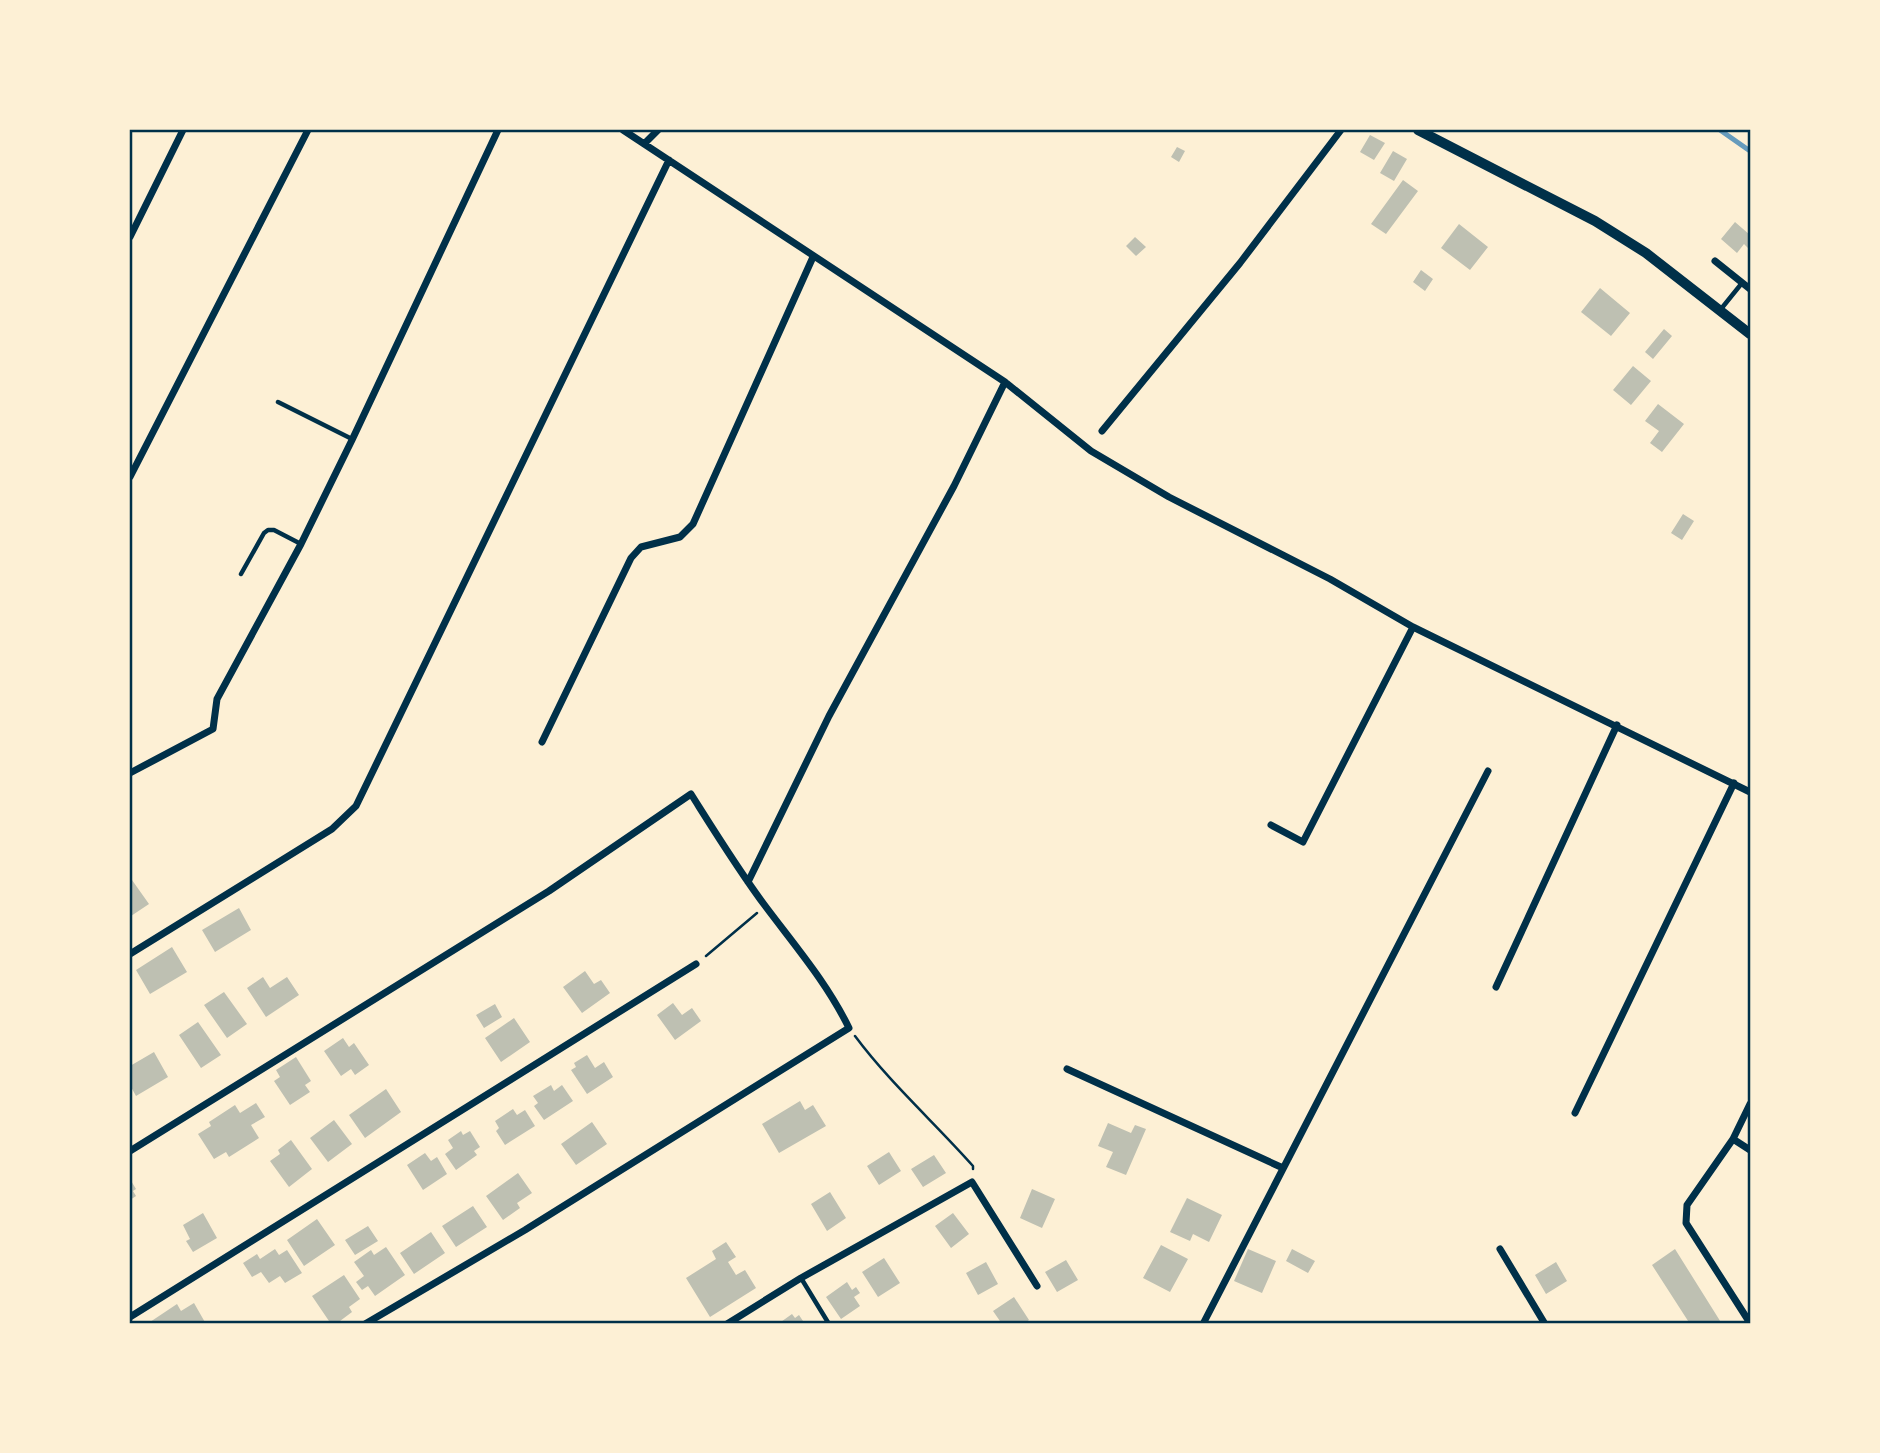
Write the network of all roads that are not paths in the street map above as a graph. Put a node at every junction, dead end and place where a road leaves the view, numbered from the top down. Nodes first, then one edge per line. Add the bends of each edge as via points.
1 (183, 130) edge
2 (307, 130) edge
3 (498, 130) edge
4 (623, 130) edge
5 (658, 130) edge
6 (1341, 130) edge
7 (1418, 130) edge
8 (645, 143) junction
9 (670, 160) junction
10 (130, 237) edge
11 (813, 257) junction
12 (1715, 261) dead end
13 (1743, 282) junction
14 (1751, 289) edge
15 (1720, 310) junction
16 (1751, 334) edge
17 (1005, 382) junction
18 (278, 402) dead end
19 (1102, 431) dead end
20 (352, 440) junction
21 (130, 477) edge
22 (301, 544) junction
23 (241, 574) dead end
24 (1413, 627) junction
25 (1617, 725) junction
26 (542, 742) dead end
27 (1488, 771) dead end
28 (130, 773) edge
29 (1734, 783) junction
30 (1751, 792) edge
31 (1271, 825) dead end
32 (748, 881) junction
33 (130, 954) edge
34 (696, 964) road end
35 (1496, 987) dead end
36 (1067, 1069) dead end
37 (1751, 1104) edge
38 (1575, 1113) dead end
39 (1733, 1139) junction
40 (1751, 1150) edge
41 (130, 1151) edge
42 (1283, 1168) junction
43 (1500, 1249) dead end
44 (801, 1278) junction
45 (1037, 1286) dead end
46 (130, 1317) edge
47 (1751, 1323) edge
48 (365, 1324) edge
49 (727, 1324) edge
50 (829, 1324) edge
51 (1203, 1324) edge
52 (1545, 1324) edge

1 - 10 street
2 - 21 street
3 - 20 street
4 - 8 street
5 - 8 street
6 - 19 street via 1240,263
7 - 15 main road via 1595,221 1646,253
8 - 9 street
9 - 11 street
9 - 33 street via 356,806 332,829
11 - 17 street
11 - 26 street via 692,524 680,537 641,547 631,558
12 - 13 street
13 - 14 street
13 - 15 lane
15 - 16 main road
17 - 24 street via 1091,451
17 - 32 street via 829,716
18 - 20 lane
20 - 22 street
22 - 23 lane via 268,530
22 - 28 street via 217,699 213,729
24 - 25 street
24 - 31 street via 1303,842
25 - 29 street
25 - 35 street
27 - 42 street
29 - 30 street
29 - 38 street
32 - 41 street via 691,794 549,891
32 - 48 street via 810,962 849,1028
34 - 46 street
36 - 42 street
37 - 39 street
39 - 40 street
39 - 47 street via 1687,1205 1686,1223
42 - 51 street
43 - 52 street
44 - 45 street via 972,1182
44 - 49 street
44 - 50 lane

